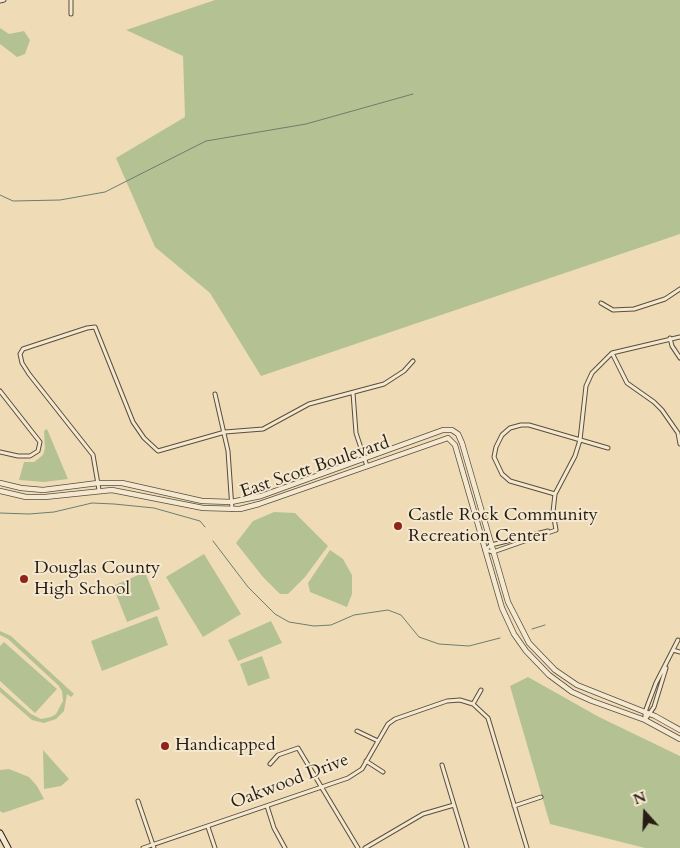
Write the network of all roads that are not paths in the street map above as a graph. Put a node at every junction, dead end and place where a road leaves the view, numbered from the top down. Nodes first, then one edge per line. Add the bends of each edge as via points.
1 (4, 0) edge
2 (71, 0) edge
3 (0, 1) edge
4 (71, 14) dead end
5 (680, 289) edge
6 (601, 303) dead end
7 (680, 337) edge
8 (670, 338) junction
9 (612, 353) junction
10 (680, 358) edge
11 (412, 361) dead end
12 (0, 391) edge
13 (353, 393) junction
14 (215, 394) dead end
15 (224, 432) junction
16 (580, 440) junction
17 (680, 444) edge
18 (608, 448) dead end
19 (0, 452) edge
20 (364, 458) junction
21 (367, 466) junction
22 (0, 483) edge
23 (98, 483) junction
24 (0, 490) edge
25 (99, 490) junction
26 (555, 494) junction
27 (232, 502) junction
28 (232, 510) junction
29 (556, 530) junction
30 (491, 545) junction
31 (485, 550) junction
32 (493, 552) junction
33 (678, 640) dead end
34 (673, 650) junction
35 (680, 652) edge
36 (666, 665) junction
37 (481, 690) dead end
38 (474, 704) junction
39 (645, 712) junction
40 (650, 714) junction
41 (645, 720) junction
42 (358, 730) dead end
43 (680, 730) edge
44 (680, 739) edge
45 (378, 741) junction
46 (366, 761) junction
47 (270, 764) dead end
48 (442, 765) dead end
49 (383, 772) dead end
50 (322, 787) junction
51 (541, 798) dead end
52 (138, 801) dead end
53 (454, 805) junction
54 (266, 806) junction
55 (514, 806) junction
56 (208, 826) junction
57 (0, 833) edge
58 (153, 846) edge
59 (8, 848) edge
60 (143, 848) edge
61 (215, 848) edge
62 (285, 848) edge
63 (358, 848) edge
64 (365, 848) edge
65 (467, 848) edge
66 (527, 848) edge

1 - 3 street
2 - 4 street
5 - 6 street via 665,300 634,309 613,310
7 - 8 street
8 - 9 street
8 - 10 street
9 - 16 street via 592,373 586,386
9 - 17 street via 627,383 662,410 678,433
11 - 13 street via 390,380
12 - 19 street via 40,442 38,451 30,456
13 - 15 street via 309,404 262,429
13 - 20 street via 356,433
14 - 15 street
15 - 23 street via 158,451 130,416 95,327 23,349 20,354 22,363 29,374 93,455
15 - 27 street
16 - 18 street
16 - 26 street
16 - 26 street via 521,425 502,435 496,447 494,457 497,466 510,481
20 - 21 street
20 - 27 street, East Scott Boulevard via 261,496
20 - 30 street, East Scott Boulevard via 443,430 454,431 462,443
21 - 28 street, East Scott Boulevard via 259,504
21 - 31 street, East Scott Boulevard via 450,438
22 - 23 street, East Scott Boulevard via 43,490
23 - 25 street
23 - 27 street, East Scott Boulevard via 122,483 202,501
24 - 25 street, East Scott Boulevard via 45,497
25 - 28 street, East Scott Boulevard via 131,492 212,510
26 - 29 street
27 - 28 street
29 - 30 street
29 - 32 street
30 - 31 street
30 - 32 street
31 - 32 street
31 - 41 street via 505,615 533,659 557,681 581,696
32 - 39 street via 514,618 541,657 582,688
33 - 34 street
34 - 35 street
34 - 36 street
36 - 39 street
36 - 40 street
37 - 38 street
38 - 45 street, Oakwood Drive via 447,701 394,719
38 - 55 street via 488,718
39 - 40 street
39 - 41 street
40 - 41 street
40 - 43 street
41 - 44 street
42 - 45 street
45 - 46 street, Oakwood Drive
46 - 49 street
46 - 50 street, Oakwood Drive via 354,776
47 - 50 street via 278,755 298,748
48 - 53 street
50 - 54 street, Oakwood Drive
50 - 63 street
51 - 55 street
52 - 58 street
53 - 64 street via 423,814
53 - 65 street
54 - 56 street, Oakwood Drive
54 - 62 street
55 - 66 street
56 - 58 street, Oakwood Drive
56 - 61 street
57 - 59 main road
58 - 60 street, Oakwood Drive

